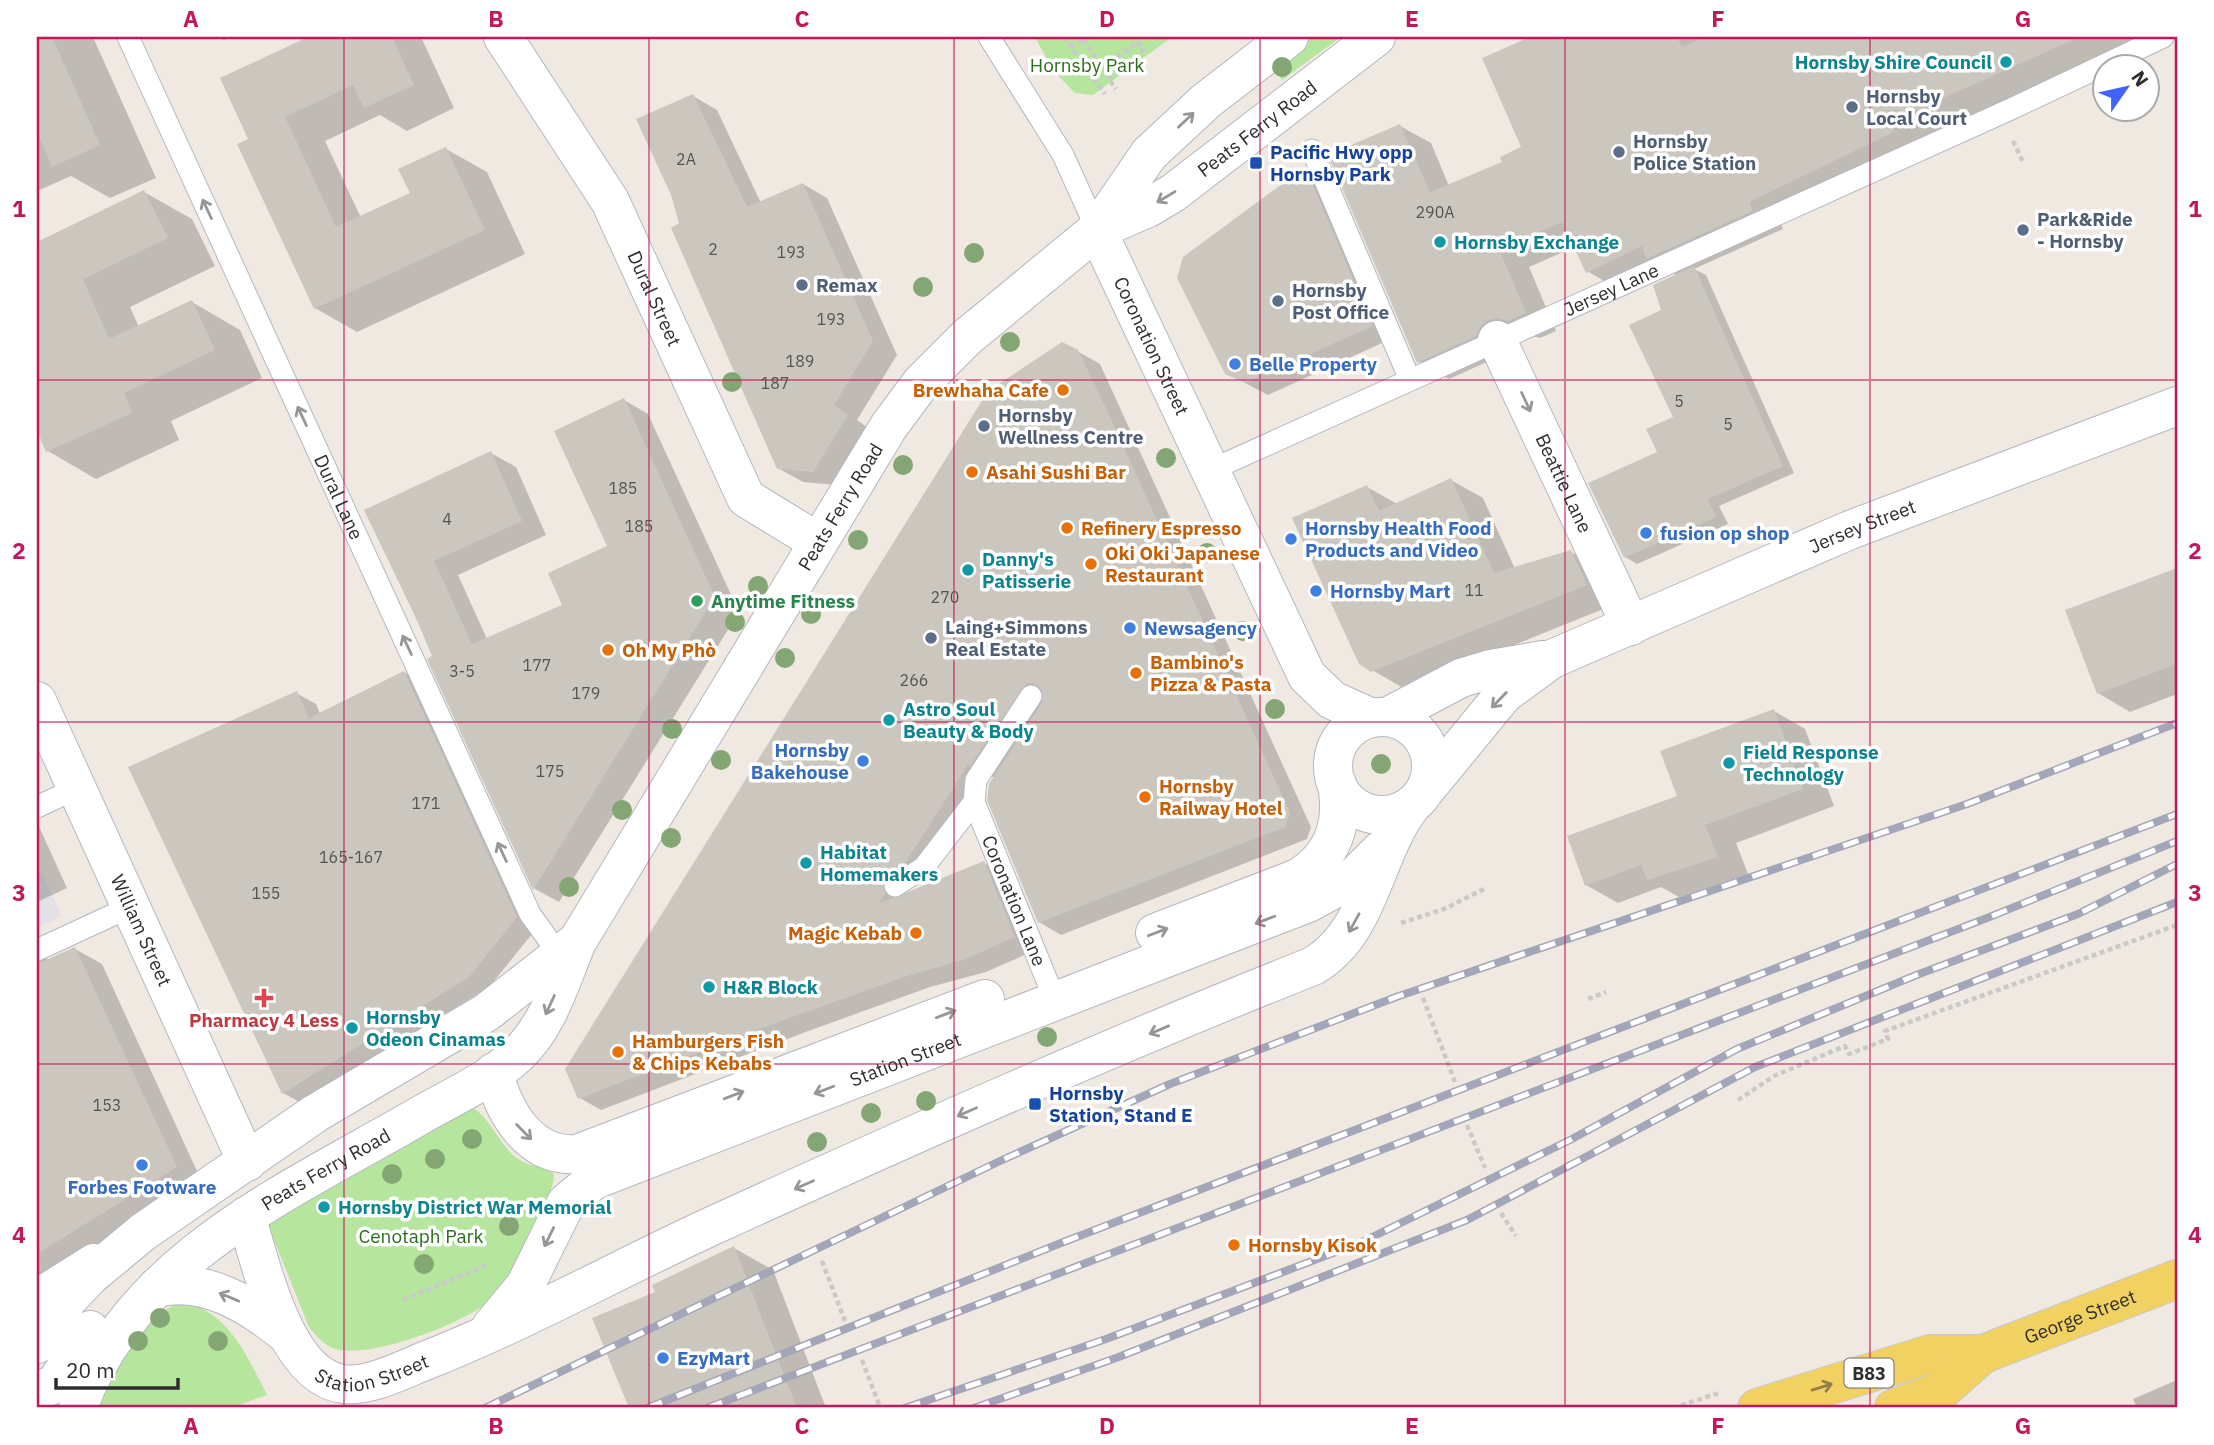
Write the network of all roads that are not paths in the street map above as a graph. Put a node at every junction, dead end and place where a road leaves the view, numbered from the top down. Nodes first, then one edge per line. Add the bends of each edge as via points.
1 (128, 37) edge
2 (503, 37) edge
3 (989, 37) edge
4 (1289, 37) edge
5 (1376, 37) edge
6 (2163, 37) edge
7 (1312, 150) dead end
8 (1097, 230) junction
9 (1497, 340) junction
10 (1410, 380) junction
11 (2177, 405) edge
12 (1212, 470) junction
13 (818, 542) junction
14 (1632, 626) junction
15 (1552, 659) junction
16 (1300, 663) junction
17 (1031, 696) dead end
18 (37, 701) edge
19 (1380, 717) junction
20 (1336, 778) junction
21 (77, 788) junction
22 (1419, 798) junction
23 (974, 802) junction
24 (37, 807) edge
25 (1391, 838) junction
26 (895, 886) dead end
27 (130, 907) junction
28 (567, 948) junction
29 (37, 950) edge
30 (1050, 988) junction
31 (494, 1072) junction
32 (333, 1102) junction
33 (247, 1162) junction
34 (256, 1210) junction
35 (143, 1232) junction
36 (205, 1247) junction
37 (2177, 1279) edge
38 (156, 1288) junction
39 (37, 1299) edge
40 (286, 1334) junction
41 (475, 1340) junction
42 (37, 1344) edge
43 (1983, 1354) junction
44 (37, 1391) edge
45 (37, 1398) edge
46 (1944, 1399) edge
47 (46, 1408) edge
48 (78, 1408) edge
49 (1757, 1408) edge
50 (1894, 1408) edge

28 -> 1 lane, Dural Lane via 530,914
2 - 13 street, Dural Street via 610,201 746,498
3 - 8 lane, Coronation Street via 1063,155
8 -> 4 street, Peats Ferry Road via 1149,154
5 -> 8 street, Peats Ferry Road via 1173,192
6 - 9 lane, Jersey Lane
7 - 10 lane
8 - 12 street, Coronation Street
8 - 13 street, Peats Ferry Road via 929,374 889,426
9 - 10 lane, Jersey Lane
9 -> 14 street, Beattie Lane
10 - 12 lane, Jersey Lane
11 - 14 street, Jersey Street via 1850,530
12 - 16 street, Coronation Street
13 - 28 street, Peats Ferry Road
14 - 15 street, Jersey Street
15 - 19 street, Jersey Street via 1461,678
15 -> 22 street, Jersey Street via 1504,694
16 - 19 street, Coronation Street via 1322,693 1346,708
16 - 20 street, Coronation Street via 1326,730
17 - 23 lane, Coronation Lane via 976,780
18 - 21 street, William Street
19 - 20 street via 1351,728 1343,737 1334,760
19 - 22 street via 1412,727 1428,749 1430,776
20 - 22 street via 1349,802 1368,813 1391,814
30 -> 20 street, Station Street via 1308,872 1328,851 1340,823
21 - 24 lane
21 - 27 street, William Street
22 - 25 street, Station Street
23 - 26 lane, Coronation Lane via 924,867
23 - 30 lane, Coronation Lane
25 -> 30 street, Station Street via 1360,873 1328,894
25 -> 41 street, Station Street via 1356,920 1336,949 1313,965 866,1157
27 - 29 lane
27 - 33 street, William Street
28 -> 31 street, Peats Ferry Road via 536,1032
28 - 32 street, Peats Ferry Road via 486,1012
31 -> 30 street, Station Street via 506,1107 523,1133 548,1150 577,1154
30 -> 41 street, Station Street via 589,1183 566,1203 510,1307
31 - 32 street via 483,1058 461,1055 437,1062 387,1090
31 - 34 street, Peats Ferry Road
32 - 33 street, Peats Ferry Road
33 - 34 street, Station Street via 244,1197
33 - 35 street, Peats Ferry Road
34 - 36 street, Peats Ferry Road
34 - 40 street, Station Street
35 - 39 street, Peats Ferry Road
35 - 42 street, Peats Ferry Road via 68,1299
36 - 38 street, Peats Ferry Road
36 - 44 street via 162,1261 140,1276 99,1320 55,1384
37 - 43 main road, George Street / B83
40 -> 38 street, Station Street via 232,1297 193,1287
38 - 48 street, Peats Ferry Road via 105,1349
40 - 41 street, Station Street via 314,1371 341,1384 368,1381
43 - 46 main road, George Street / B83
49 -> 43 main road, George Street / B83 via 1930,1354
45 - 47 street
46 - 50 main road, George Street / B83

